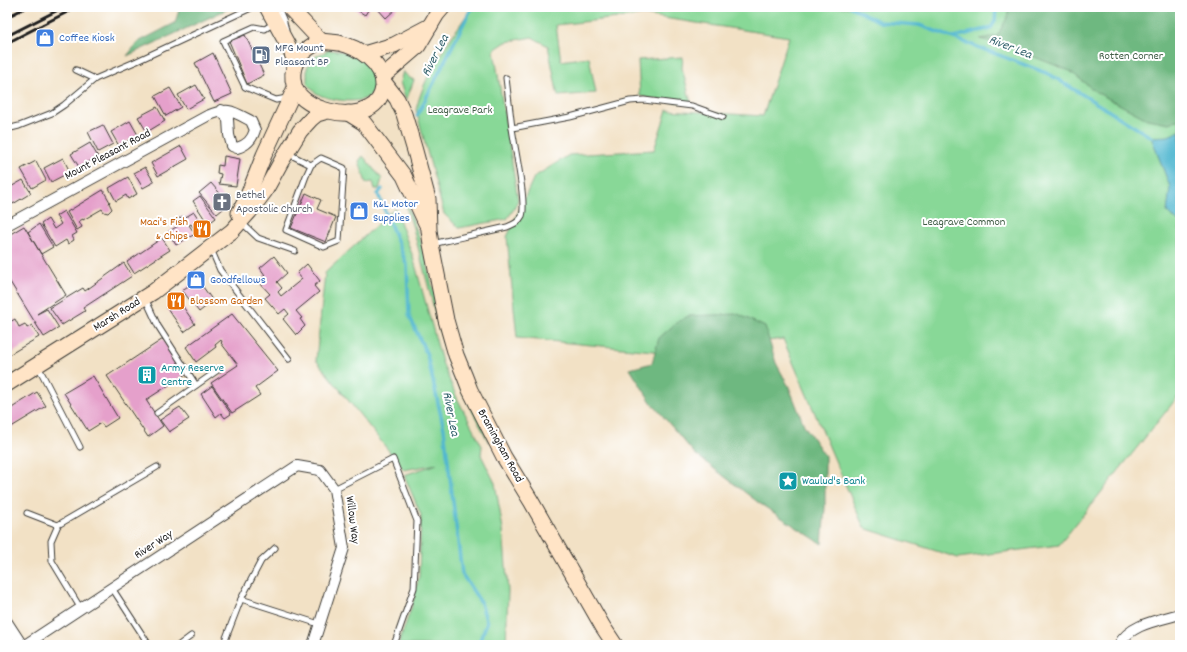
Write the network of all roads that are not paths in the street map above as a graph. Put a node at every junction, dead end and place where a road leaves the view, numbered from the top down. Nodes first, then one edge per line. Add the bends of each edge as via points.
1 (252, 7) edge
2 (267, 7) edge
3 (280, 7) edge
4 (289, 7) edge
5 (443, 7) edge
6 (275, 22) junction
7 (430, 26) junction
8 (321, 42) junction
9 (364, 54) junction
10 (293, 56) junction
11 (76, 70) dead end
12 (506, 78) dead end
13 (95, 79) junction
14 (383, 79) junction
15 (293, 93) junction
16 (221, 110) dead end
17 (327, 111) junction
18 (348, 113) junction
19 (723, 117) dead end
20 (512, 128) junction
21 (7, 129) edge
22 (288, 150) junction
23 (311, 165) junction
24 (241, 222) junction
25 (7, 225) edge
26 (430, 237) junction
27 (216, 243) junction
28 (295, 251) dead end
29 (145, 297) junction
30 (289, 359) dead end
31 (37, 365) junction
32 (218, 370) dead end
33 (7, 384) edge
34 (196, 385) junction
35 (157, 413) dead end
36 (80, 447) dead end
37 (297, 466) joint
38 (157, 467) dead end
39 (334, 489) junction
40 (27, 513) dead end
41 (58, 525) junction
42 (275, 548) dead end
43 (112, 588) junction
44 (241, 599) junction
45 (81, 608) junction
46 (1180, 614) edge
47 (7, 622) edge
48 (319, 624) junction
49 (191, 636) dead end
50 (224, 643) dead end
51 (22, 645) edge
52 (25, 645) edge
53 (149, 645) edge
54 (179, 645) edge
55 (313, 645) edge
56 (394, 645) edge
57 (615, 645) edge
58 (1119, 645) edge

1 - 13 lane
2 - 6 main road
3 - 10 lane
4 - 8 main road
5 - 7 main road
6 - 10 main road
6 - 15 lane via 265,29 254,27 223,41 244,86 276,100
7 - 9 main road via 394,45
7 - 14 main road via 418,46
8 - 9 main road via 339,43
8 - 10 main road
9 - 14 main road via 375,64
10 - 15 main road
11 - 13 lane
12 - 20 lane
13 - 21 lane via 59,109
14 - 18 main road via 378,101 362,112
14 - 26 main road, Bramingham Road via 404,114 428,199
15 - 17 main road
15 - 27 main road, Marsh Road via 247,198 236,219
16 - 25 street, Mount Pleasant Road
17 - 18 main road
17 - 22 main road, Marsh Road via 311,119
18 - 26 main road, Bramingham Road via 364,124 404,176
19 - 20 lane via 692,106 644,100
20 - 26 lane via 523,209 516,223 507,227
22 - 23 lane via 293,156
22 - 24 main road, Marsh Road via 265,191
23 - 23 lane via 322,158 344,168 339,241 324,247 286,230
24 - 27 main road, Marsh Road
24 - 28 lane via 258,238
26 - 57 main road, Bramingham Road via 446,320 456,356 470,390 504,457
27 - 29 main road, Marsh Road
27 - 30 lane via 220,270
29 - 31 main road, Marsh Road
29 - 34 lane via 158,326
31 - 33 main road, Marsh Road
31 - 36 lane
32 - 34 lane
34 - 35 lane
37 - 39 street, Willow Way via 320,470
37 - 43 street, River Way
38 - 41 lane
39 - 48 street, Willow Way via 344,548
39 - 56 lane via 393,459 417,521 414,588
40 - 41 lane
41 - 45 lane via 51,541 52,561
42 - 44 lane via 261,561
43 - 45 street, River Way
43 - 53 lane
44 - 48 lane
44 - 50 lane
45 - 52 street, River Way
46 - 58 street via 1138,627 1128,633
47 - 51 street
48 - 55 street, Willow Way
49 - 54 lane

